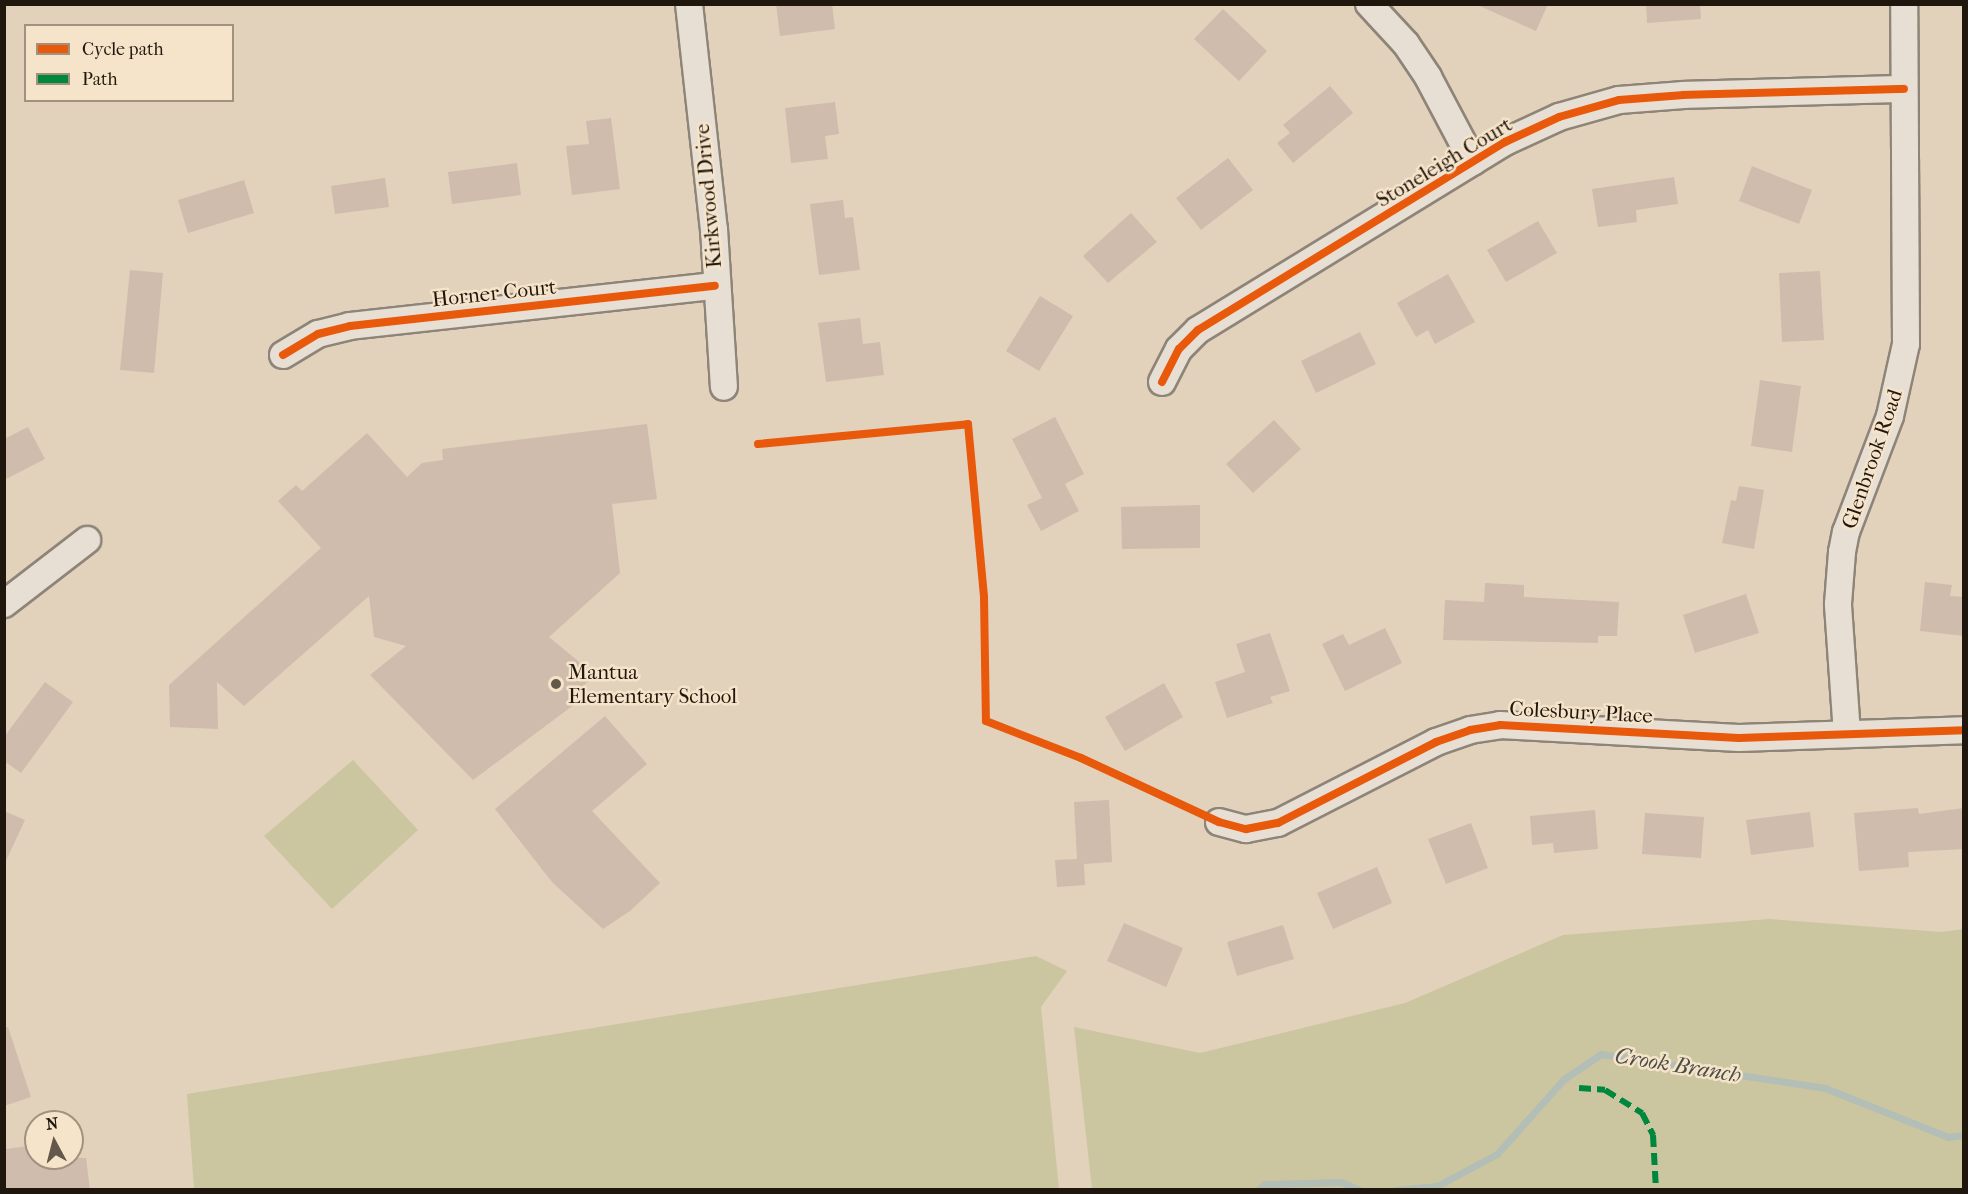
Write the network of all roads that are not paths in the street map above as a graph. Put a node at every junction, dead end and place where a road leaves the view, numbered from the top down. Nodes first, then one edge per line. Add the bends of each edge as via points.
1 (689, 4) edge
2 (1369, 4) edge
3 (1904, 4) edge
4 (1904, 89) junction
5 (1473, 162) junction
6 (715, 286) junction
7 (283, 355) dead end
8 (1162, 382) dead end
9 (724, 387) dead end
10 (87, 540) dead end
11 (4, 604) edge
12 (1964, 730) edge
13 (1847, 734) junction
14 (1219, 822) dead end

1 - 6 street, Kirkwood Drive via 714,230
2 - 5 street via 1411,52
3 - 4 street, Glenbrook Road
4 - 5 street, Stoneleigh Court via 1683,94 1619,100 1559,117
4 - 13 street, Glenbrook Road via 1906,344 1890,416 1842,552 1838,604
5 - 8 street, Stoneleigh Court via 1198,330 1179,349
6 - 7 street, Horner Court via 350,326 318,334
6 - 9 street, Kirkwood Drive
10 - 11 street
12 - 13 street, Colesbury Place
13 - 14 street, Colesbury Place via 1739,738 1500,725 1436,742 1278,823 1246,829

